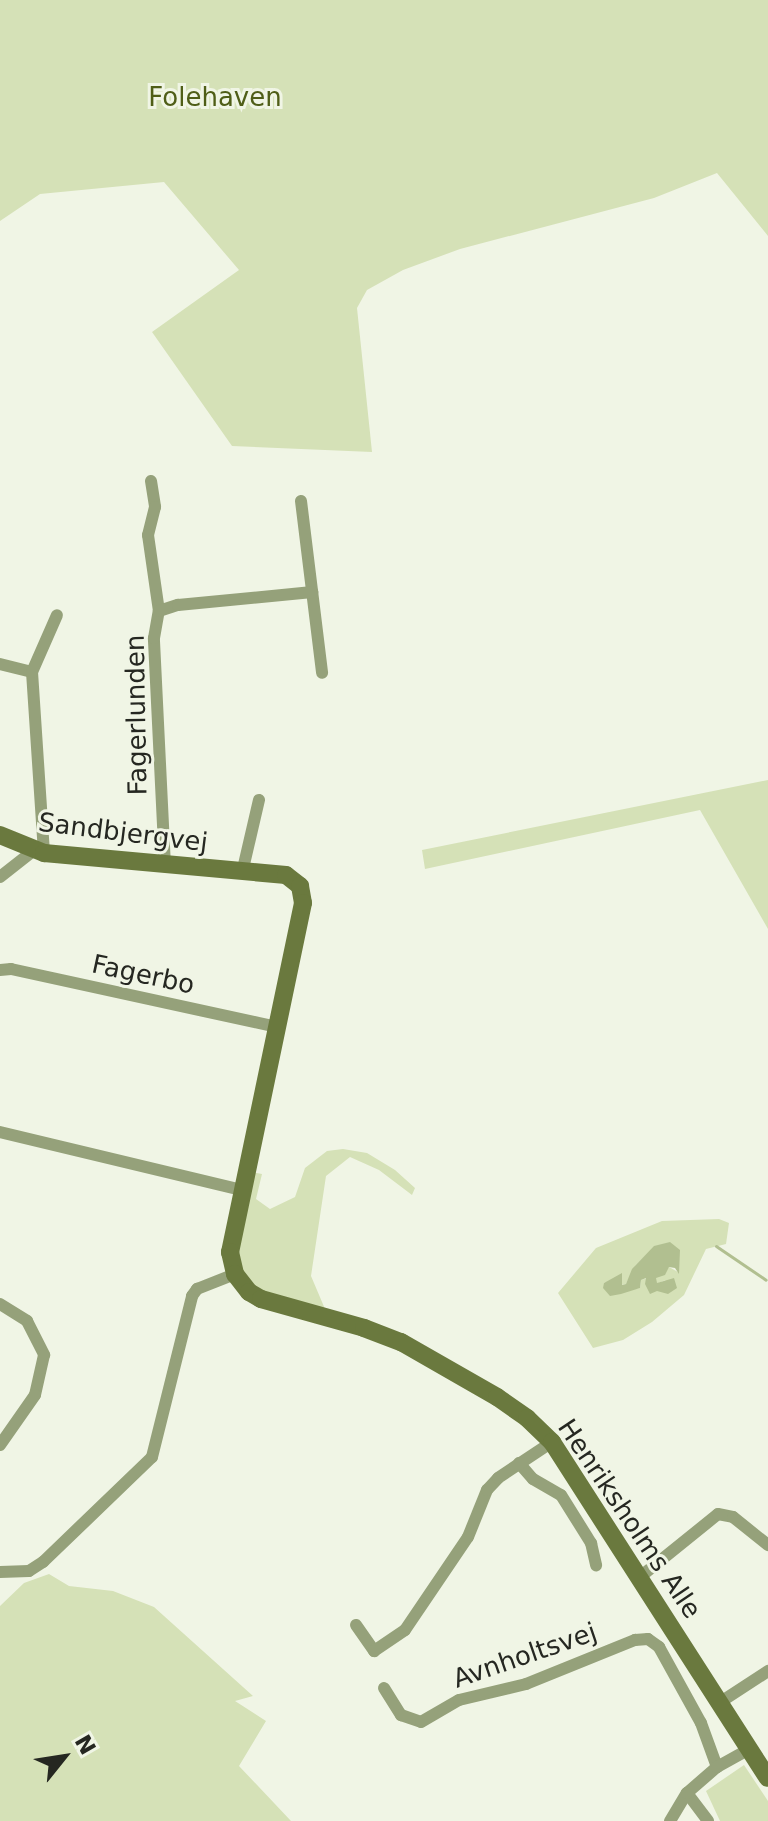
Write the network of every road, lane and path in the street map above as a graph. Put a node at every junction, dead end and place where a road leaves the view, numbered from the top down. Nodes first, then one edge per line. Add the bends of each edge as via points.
1 (151, 481) dead end
2 (301, 501) dead end
3 (312, 592) junction
4 (159, 611) junction
5 (57, 615) dead end
6 (0, 664) edge
7 (32, 672) junction
8 (322, 673) dead end
9 (259, 800) dead end
10 (0, 835) edge
11 (38, 852) junction
12 (165, 866) junction
13 (242, 873) junction
14 (0, 877) edge
15 (0, 970) edge
16 (277, 1027) junction
17 (0, 1132) edge
18 (241, 1190) junction
19 (235, 1274) junction
20 (0, 1304) edge
21 (552, 1442) junction
22 (0, 1445) edge
23 (519, 1463) junction
24 (768, 1545) edge
25 (596, 1565) dead end
26 (0, 1572) edge
27 (640, 1577) junction
28 (356, 1625) dead end
29 (768, 1671) edge
30 (384, 1688) dead end
31 (719, 1703) junction
32 (749, 1749) junction
33 (717, 1767) junction
34 (768, 1778) edge
35 (687, 1793) junction
36 (670, 1821) edge
37 (708, 1821) edge

1 - 4 street, Fagerlunden via 155,507 148,535
2 - 3 street
3 - 4 street, Fagerlunden
3 - 8 street
4 - 12 street, Fagerlunden via 154,638
5 - 7 street
6 - 7 street
7 - 11 street
9 - 13 street, Sandbjergvej
10 - 11 street, Sandbjergvej
11 - 12 street, Sandbjergvej
11 - 14 street
12 - 13 street, Sandbjergvej
13 - 16 street, Sandbjergvej via 286,875 300,886 303,903
15 - 16 street, Fagerbo
16 - 18 street
17 - 18 street
18 - 19 street via 230,1252
19 - 21 street, Henriksholms Alle via 261,1299 364,1328 430,1357 497,1397
19 - 26 street via 192,1296 152,1457 43,1562 29,1571
20 - 22 street via 27,1321 44,1355 35,1395
21 - 23 street
21 - 27 street, Henriksholms Alle
23 - 25 street via 533,1479 561,1495 591,1543
23 - 28 street via 487,1490 468,1537 405,1630 374,1651
24 - 27 street via 733,1517 718,1514
27 - 31 street, Henriksholms Alle
29 - 31 street
30 - 33 street, Avnholtsvej via 401,1715 421,1722 459,1700 526,1684 648,1639 659,1647 701,1723
31 - 32 street, Henriksholms Alle
32 - 33 street
32 - 34 street, Henriksholms Alle
33 - 35 street
35 - 36 street
35 - 37 street

